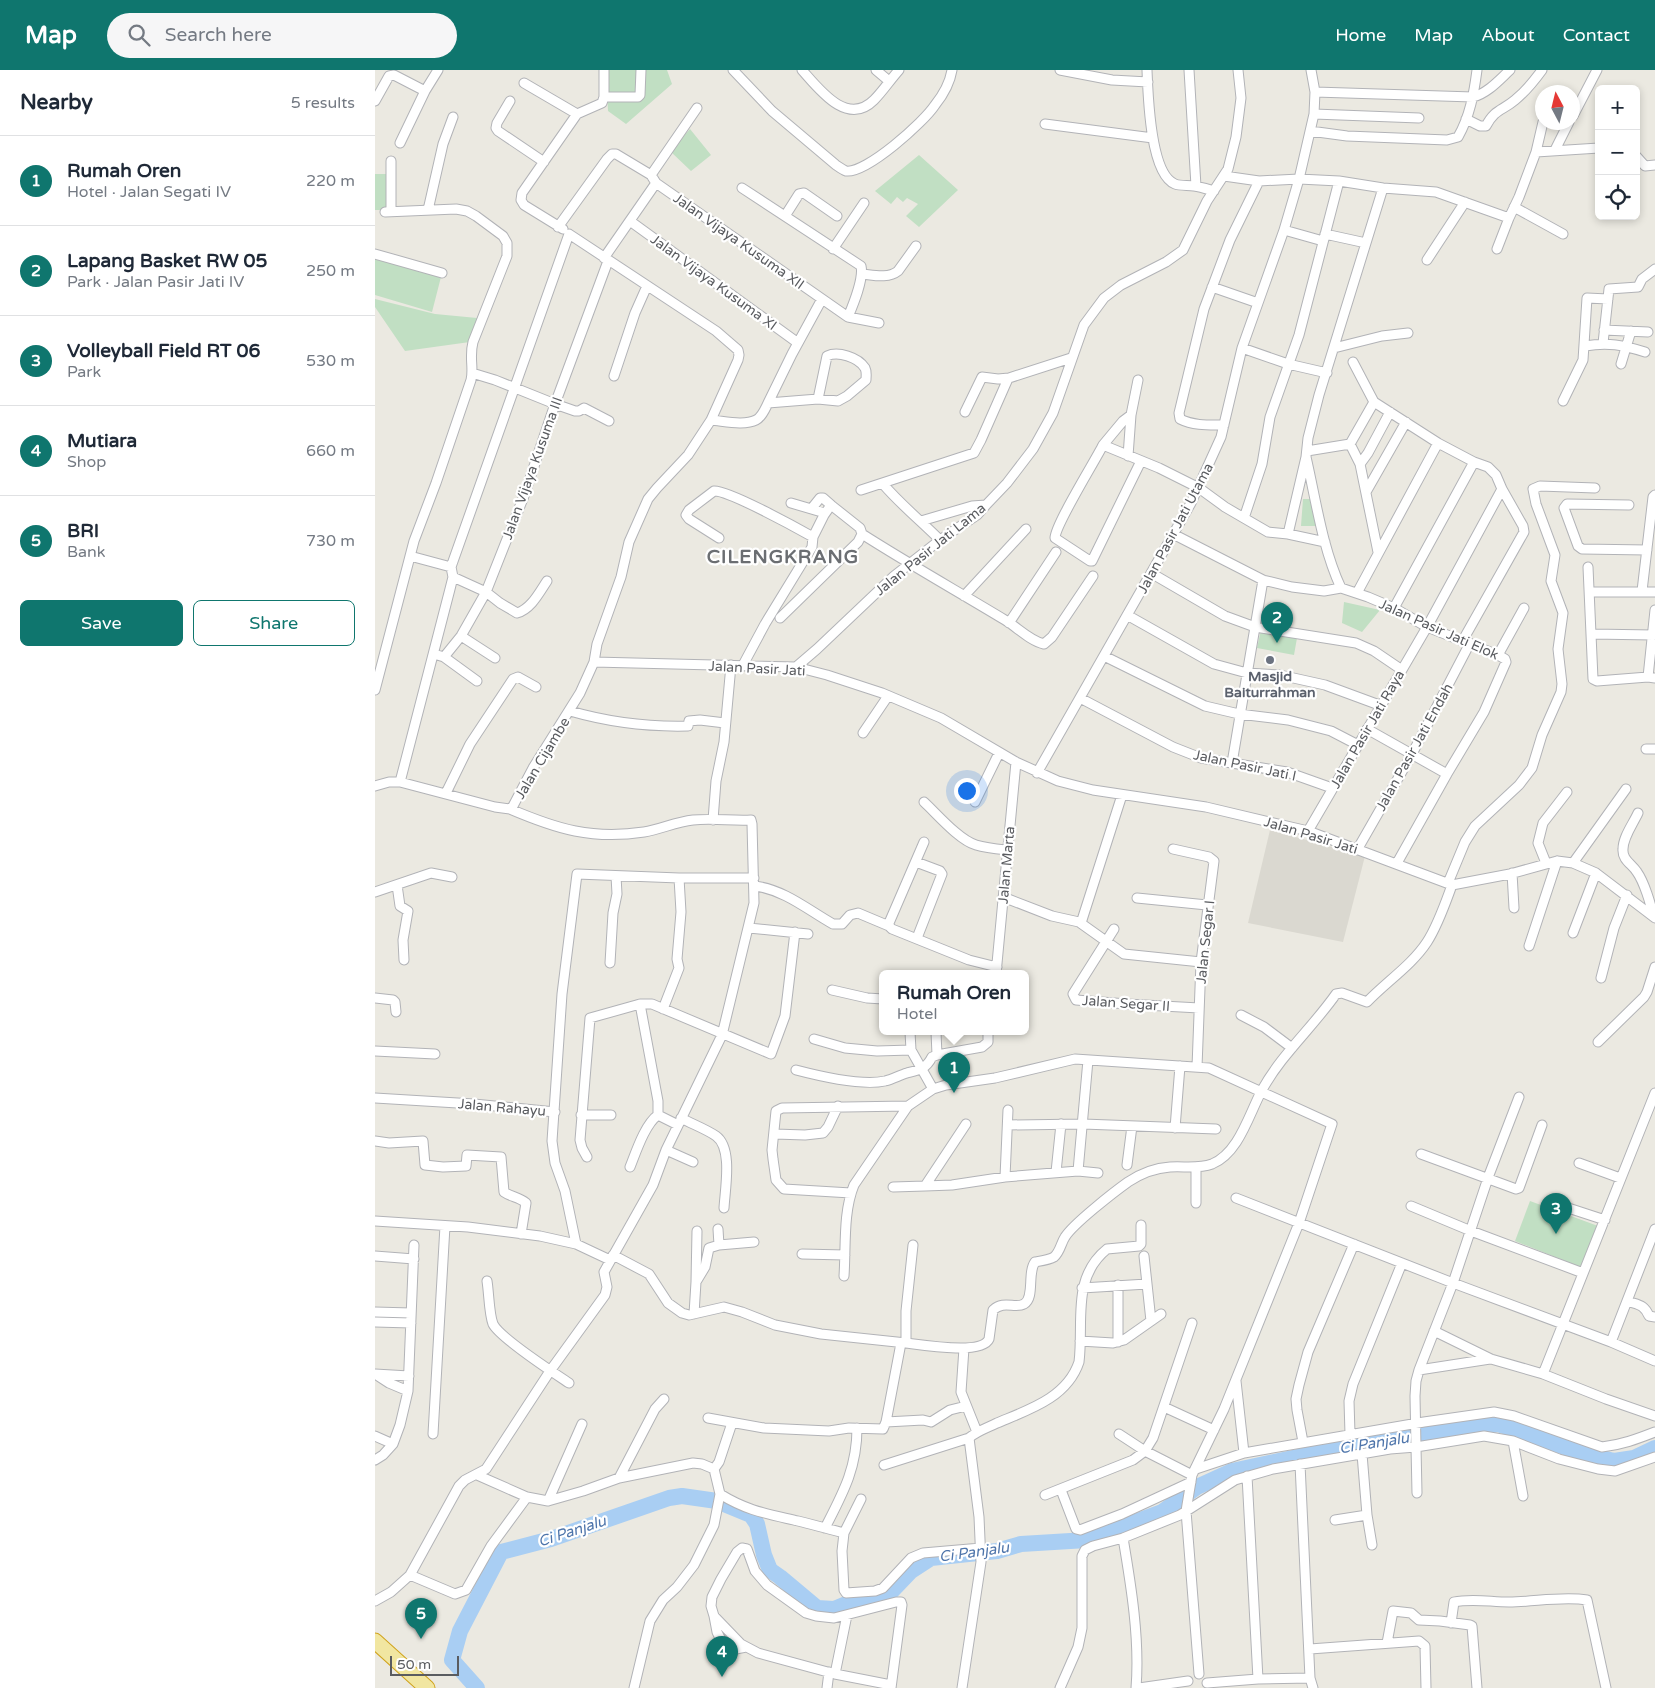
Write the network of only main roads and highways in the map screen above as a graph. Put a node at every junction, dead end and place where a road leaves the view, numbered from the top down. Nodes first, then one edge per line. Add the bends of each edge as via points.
1 (375, 1641) edge
2 (427, 1688) edge

1 - 2 highway

